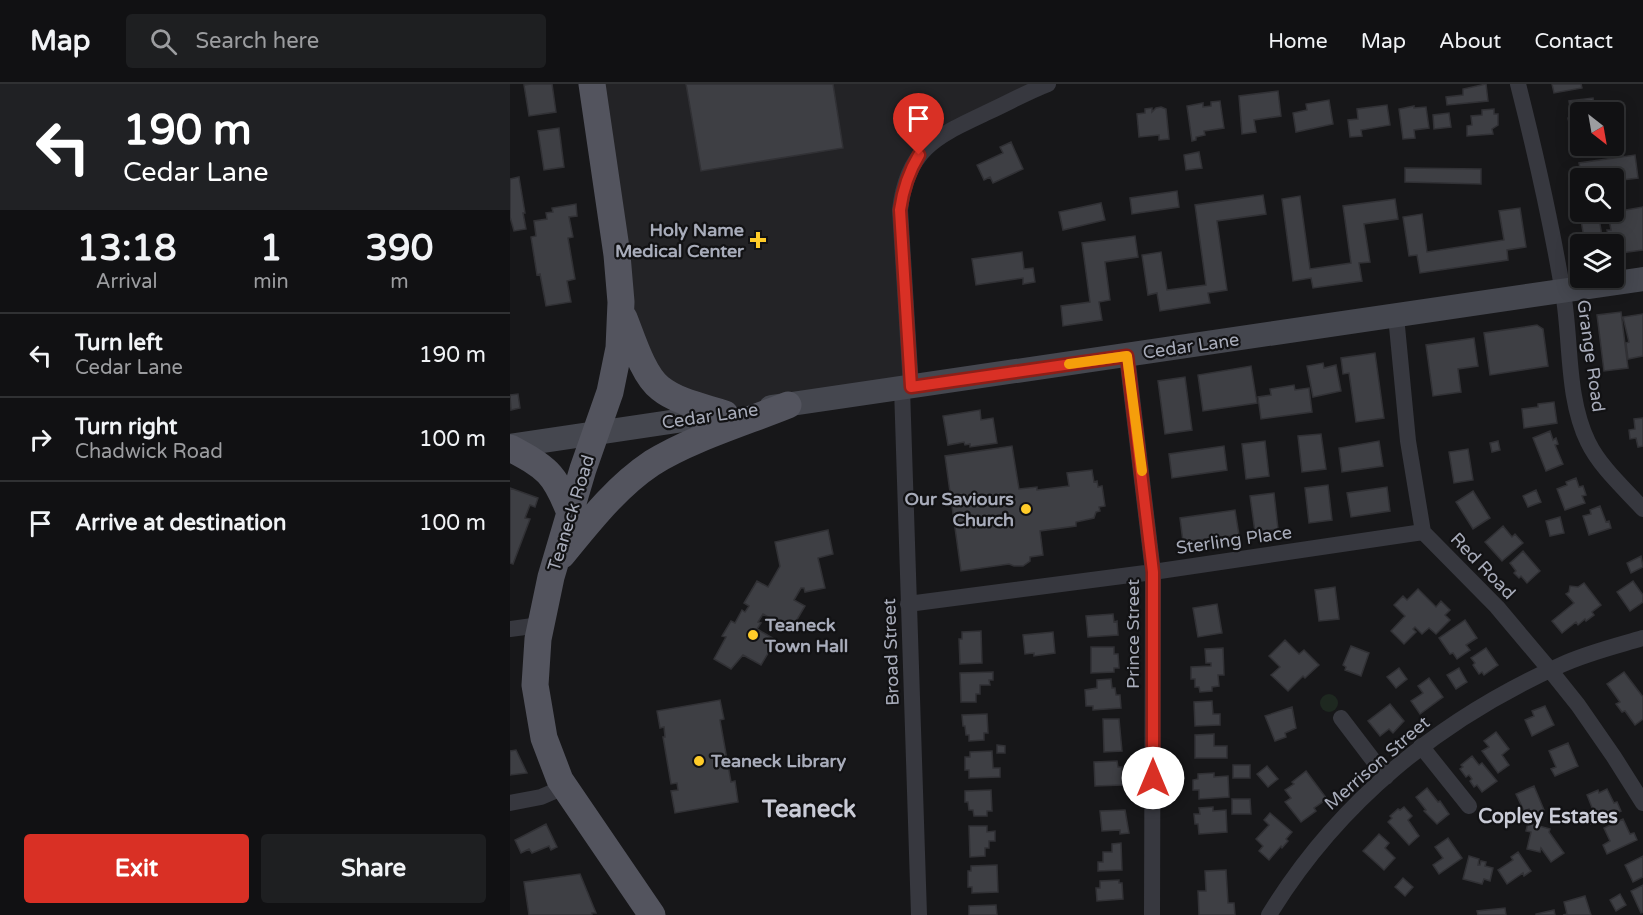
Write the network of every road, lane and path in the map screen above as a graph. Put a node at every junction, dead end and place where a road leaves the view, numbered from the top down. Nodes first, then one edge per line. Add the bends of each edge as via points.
1 (592, 84) edge
2 (1048, 84) edge
3 (1518, 84) edge
4 (1643, 279) edge
5 (1562, 291) junction
6 (621, 312) junction
7 (1396, 316) junction
8 (1127, 356) junction
9 (906, 388) junction
10 (788, 405) junction
11 (725, 414) junction
12 (597, 432) junction
13 (510, 447) edge
14 (1643, 509) edge
15 (570, 513) junction
16 (1423, 532) junction
17 (555, 563) junction
18 (1153, 572) junction
19 (908, 604) junction
20 (540, 625) junction
21 (510, 629) edge
22 (1643, 638) edge
23 (1550, 670) junction
24 (1341, 718) dead end
25 (1421, 746) junction
26 (1386, 777) junction
27 (564, 786) junction
28 (510, 803) edge
29 (1643, 803) edge
30 (1469, 806) dead end
31 (652, 915) edge
32 (919, 915) edge
33 (1152, 915) edge
34 (1269, 915) edge

1 - 6 main road, Teaneck Road via 617,255
2 - 9 street, Broad Street via 944,133 919,155 909,173 900,210
3 - 5 street, Grange Road via 1549,213
4 - 5 main road, Cedar Lane
5 - 7 main road, Cedar Lane
5 - 14 street, Grange Road via 1580,424 1603,465
6 - 11 main road via 648,372 659,387
6 - 12 main road, Teaneck Road via 617,360
7 - 8 main road, Cedar Lane
7 - 16 street, Red Road via 1408,441
8 - 9 main road, Cedar Lane
8 - 18 street, Prince Street
9 - 10 main road, Cedar Lane
9 - 19 street, Broad Street
10 - 11 main road, Cedar Lane
10 - 17 main road via 682,447 648,465 615,494
11 - 12 main road, Cedar Lane
12 - 13 main road, Cedar Lane
12 - 15 main road, Teaneck Road
13 - 15 main road via 549,472
15 - 17 main road, Teaneck Road
16 - 18 street, Sterling Place
16 - 23 street, Red Road via 1497,607
17 - 20 main road, Teaneck Road
18 - 19 street, Sterling Place
18 - 33 street, Prince Street
19 - 32 street, Broad Street
20 - 21 street
20 - 27 main road, Teaneck Road via 535,664 537,705 547,747
22 - 23 street, Merrison Street
23 - 25 street, Merrison Street via 1487,702
23 - 29 street, Red Road
24 - 26 street
25 - 26 street, Merrison Street
25 - 30 street
26 - 34 street, Merrison Street via 1334,825
27 - 28 street via 541,797
27 - 31 main road, Teaneck Road

